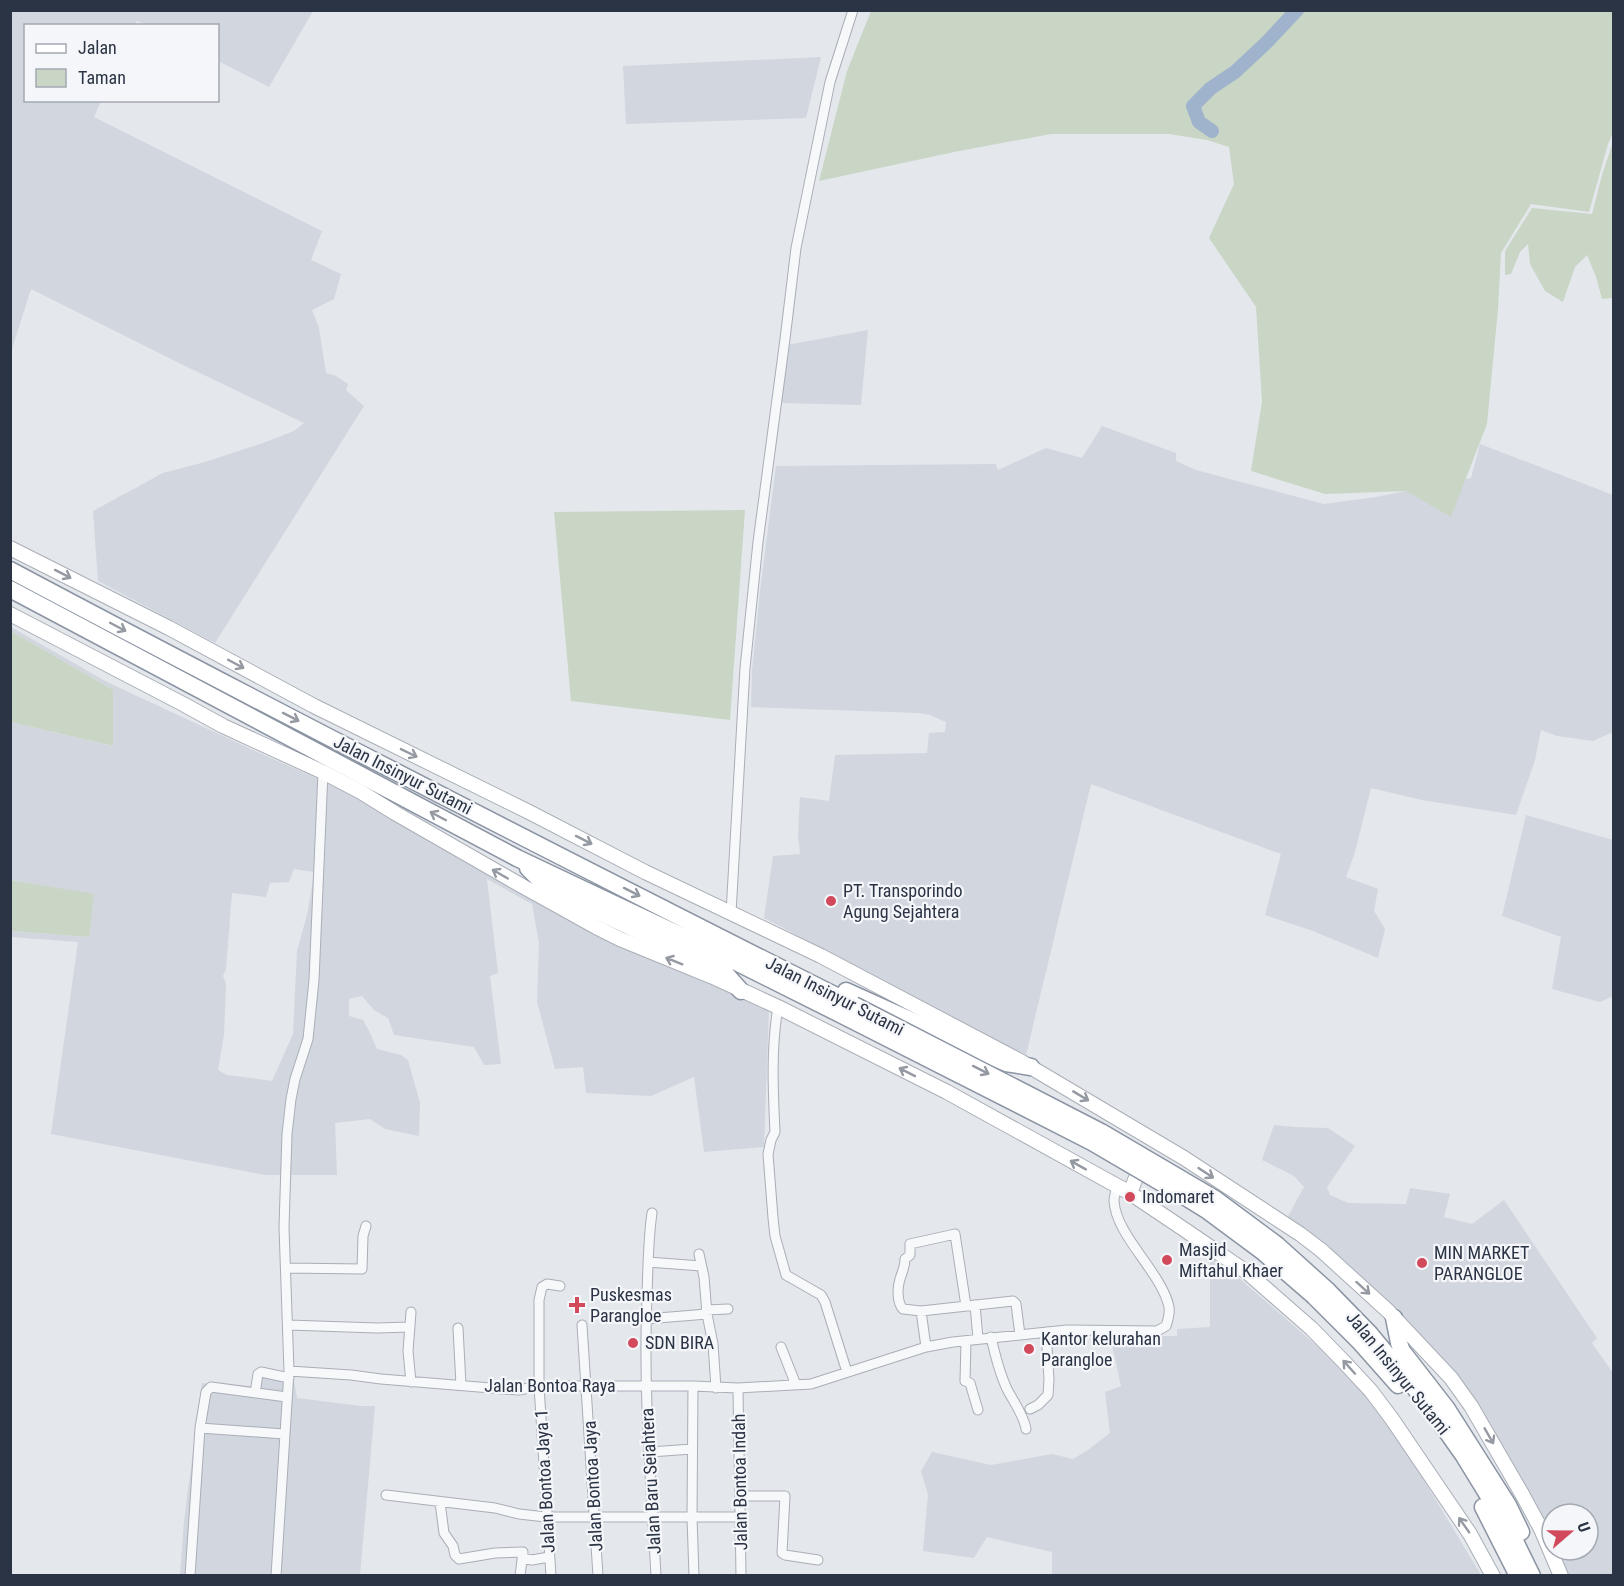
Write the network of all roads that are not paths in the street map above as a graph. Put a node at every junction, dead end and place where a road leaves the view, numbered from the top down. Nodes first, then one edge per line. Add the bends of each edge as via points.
1 (853, 10) edge
2 (10, 548) edge
3 (10, 570) edge
4 (10, 590) edge
5 (10, 614) edge
6 (323, 772) junction
7 (517, 858) junction
8 (730, 913) junction
9 (788, 972) junction
10 (741, 991) junction
11 (778, 1006) junction
12 (851, 1012) junction
13 (1030, 1067) junction
14 (1156, 1142) junction
15 (1117, 1187) junction
16 (1130, 1193) junction
17 (652, 1214) dead end
18 (366, 1226) dead end
19 (699, 1254) dead end
20 (648, 1262) junction
21 (701, 1266) junction
22 (285, 1268) junction
23 (560, 1286) dead end
24 (1321, 1293) junction
25 (971, 1306) junction
26 (728, 1309) dead end
27 (921, 1311) junction
28 (411, 1312) dead end
29 (706, 1312) junction
30 (1394, 1318) junction
31 (646, 1319) junction
32 (288, 1325) junction
33 (582, 1325) dead end
34 (410, 1327) junction
35 (458, 1328) dead end
36 (1046, 1332) junction
37 (1020, 1335) junction
38 (991, 1337) junction
39 (978, 1339) junction
40 (966, 1341) junction
41 (781, 1347) dead end
42 (926, 1347) junction
43 (847, 1372) junction
44 (289, 1375) junction
45 (411, 1382) junction
46 (461, 1385) junction
47 (796, 1385) junction
48 (539, 1386) junction
49 (646, 1386) junction
50 (693, 1386) junction
51 (587, 1387) junction
52 (716, 1388) junction
53 (738, 1388) junction
54 (255, 1393) junction
55 (287, 1397) junction
56 (1030, 1409) dead end
57 (978, 1410) dead end
58 (200, 1428) junction
59 (1026, 1428) dead end
60 (284, 1434) junction
61 (692, 1449) junction
62 (650, 1452) junction
63 (386, 1495) dead end
64 (740, 1496) junction
65 (440, 1502) junction
66 (546, 1517) junction
67 (594, 1517) junction
68 (692, 1517) junction
69 (740, 1517) junction
70 (653, 1518) junction
71 (549, 1557) junction
72 (522, 1558) junction
73 (818, 1560) dead end
74 (190, 1575) edge
75 (276, 1575) edge
76 (520, 1575) edge
77 (550, 1575) edge
78 (598, 1575) edge
79 (656, 1575) edge
80 (694, 1575) edge
81 (741, 1575) edge
82 (1493, 1575) edge
83 (1518, 1575) edge
84 (1532, 1575) edge
85 (1543, 1575) edge
86 (1561, 1575) edge

1 - 8 street via 830,82 796,248 758,542
2 -> 8 street via 314,706
3 -> 9 highway, Jalan Insinyur Sutami
7 -> 4 highway, Jalan Insinyur Sutami
5 - 6 street via 223,726
10 -> 6 street via 586,922
6 - 22 street via 314,980 308,1039 295,1079 287,1134
7 - 10 highway via 546,886 725,973
7 - 12 highway, Jalan Insinyur Sutami
8 - 13 street via 821,956
9 - 12 highway, Jalan Insinyur Sutami
9 - 13 highway via 827,983 1000,1060
10 - 11 street
15 -> 11 street via 947,1092
11 - 43 street via 772,1074 775,1132 768,1154 775,1236 786,1275 817,1292 825,1302
12 - 24 highway, Jalan Insinyur Sutami, bridge via 1174,1190
13 -> 14 street
14 - 16 street
14 -> 30 street via 1300,1234
15 - 16 street
15 - 36 street, Jalan Bontoa Raya via 1114,1202 1124,1228 1168,1306 1166,1326 1157,1330
82 -> 16 street via 1392,1419 1345,1363 1248,1273
17 - 20 street, Jalan Baru Seiahtera
18 - 22 street via 362,1269
19 - 21 street
20 - 21 street
20 - 31 street, Jalan Baru Seiahtera
21 - 29 street
22 - 32 street
23 - 48 street, Jalan Bontoa Jaya 1 via 547,1284 540,1292
24 - 83 highway, Jalan Insinyur Sutami via 1413,1404 1457,1465
24 - 84 highway, Jalan Insinyur Sutami via 1370,1334 1423,1398 1464,1456
25 - 27 street
25 - 27 street via 955,1234 910,1245 900,1279 899,1305
25 - 37 street via 1016,1302
25 - 39 street
26 - 29 street
27 - 42 street
28 - 34 street
29 - 31 street
29 - 52 street
30 - 85 highway via 1402,1351 1447,1409 1508,1505
30 -> 86 street via 1451,1378 1471,1406 1541,1529
31 - 49 street, Jalan Baru Seiahtera
32 - 34 street
32 - 44 street
33 - 51 street, Jalan Bontoa Jaya
34 - 45 street
35 - 46 street
36 - 37 street, Jalan Bontoa Raya
36 - 56 street via 1048,1395
37 - 38 street, Jalan Bontoa Raya
38 - 39 street, Jalan Bontoa Raya
38 - 59 street via 997,1362
39 - 40 street, Jalan Bontoa Raya
40 - 42 street, Jalan Bontoa Raya
40 - 57 street via 965,1381 970,1383
41 - 47 street
42 - 43 street, Jalan Bontoa Raya
43 - 47 street, Jalan Bontoa Raya
44 - 45 street, Jalan Bontoa Raya via 351,1375
44 - 54 street, Jalan Bontoa Raya via 261,1372
44 - 55 street
45 - 46 street, Jalan Bontoa Raya
46 - 48 street, Jalan Bontoa Raya via 519,1390
47 - 53 street, Jalan Bontoa Raya
48 - 51 street, Jalan Bontoa Raya
48 - 66 street, Jalan Bontoa Jaya 1
49 - 50 street, Jalan Bontoa Raya
49 - 51 street, Jalan Bontoa Raya
49 - 62 street, Jalan Baru Seiahtera
50 - 52 street, Jalan Bontoa Raya
50 - 61 street
51 - 67 street, Jalan Bontoa Jaya
52 - 53 street, Jalan Bontoa Raya
53 - 64 street, Jalan Bontoa Indah
54 - 55 street
54 - 58 street via 211,1387 206,1392
55 - 60 street
58 - 60 street
58 - 74 street
60 - 75 street
61 - 62 street
61 - 68 street
62 - 70 street, Jalan Baru Seiahtera
63 - 65 street
64 - 69 street, Jalan Bontoa Indah
64 - 73 street via 785,1496 782,1553
65 - 66 street
65 - 72 street via 444,1533 459,1559 523,1552
66 - 67 street
66 - 71 street, Jalan Bontoa Jaya 1
67 - 70 street
67 - 78 street, Jalan Bontoa Jaya
68 - 69 street
68 - 70 street
68 - 80 street
69 - 81 street, Jalan Bontoa Indah
70 - 79 street, Jalan Baru Seiahtera
71 - 72 street
71 - 77 street, Jalan Bontoa Jaya 1
72 - 76 street

